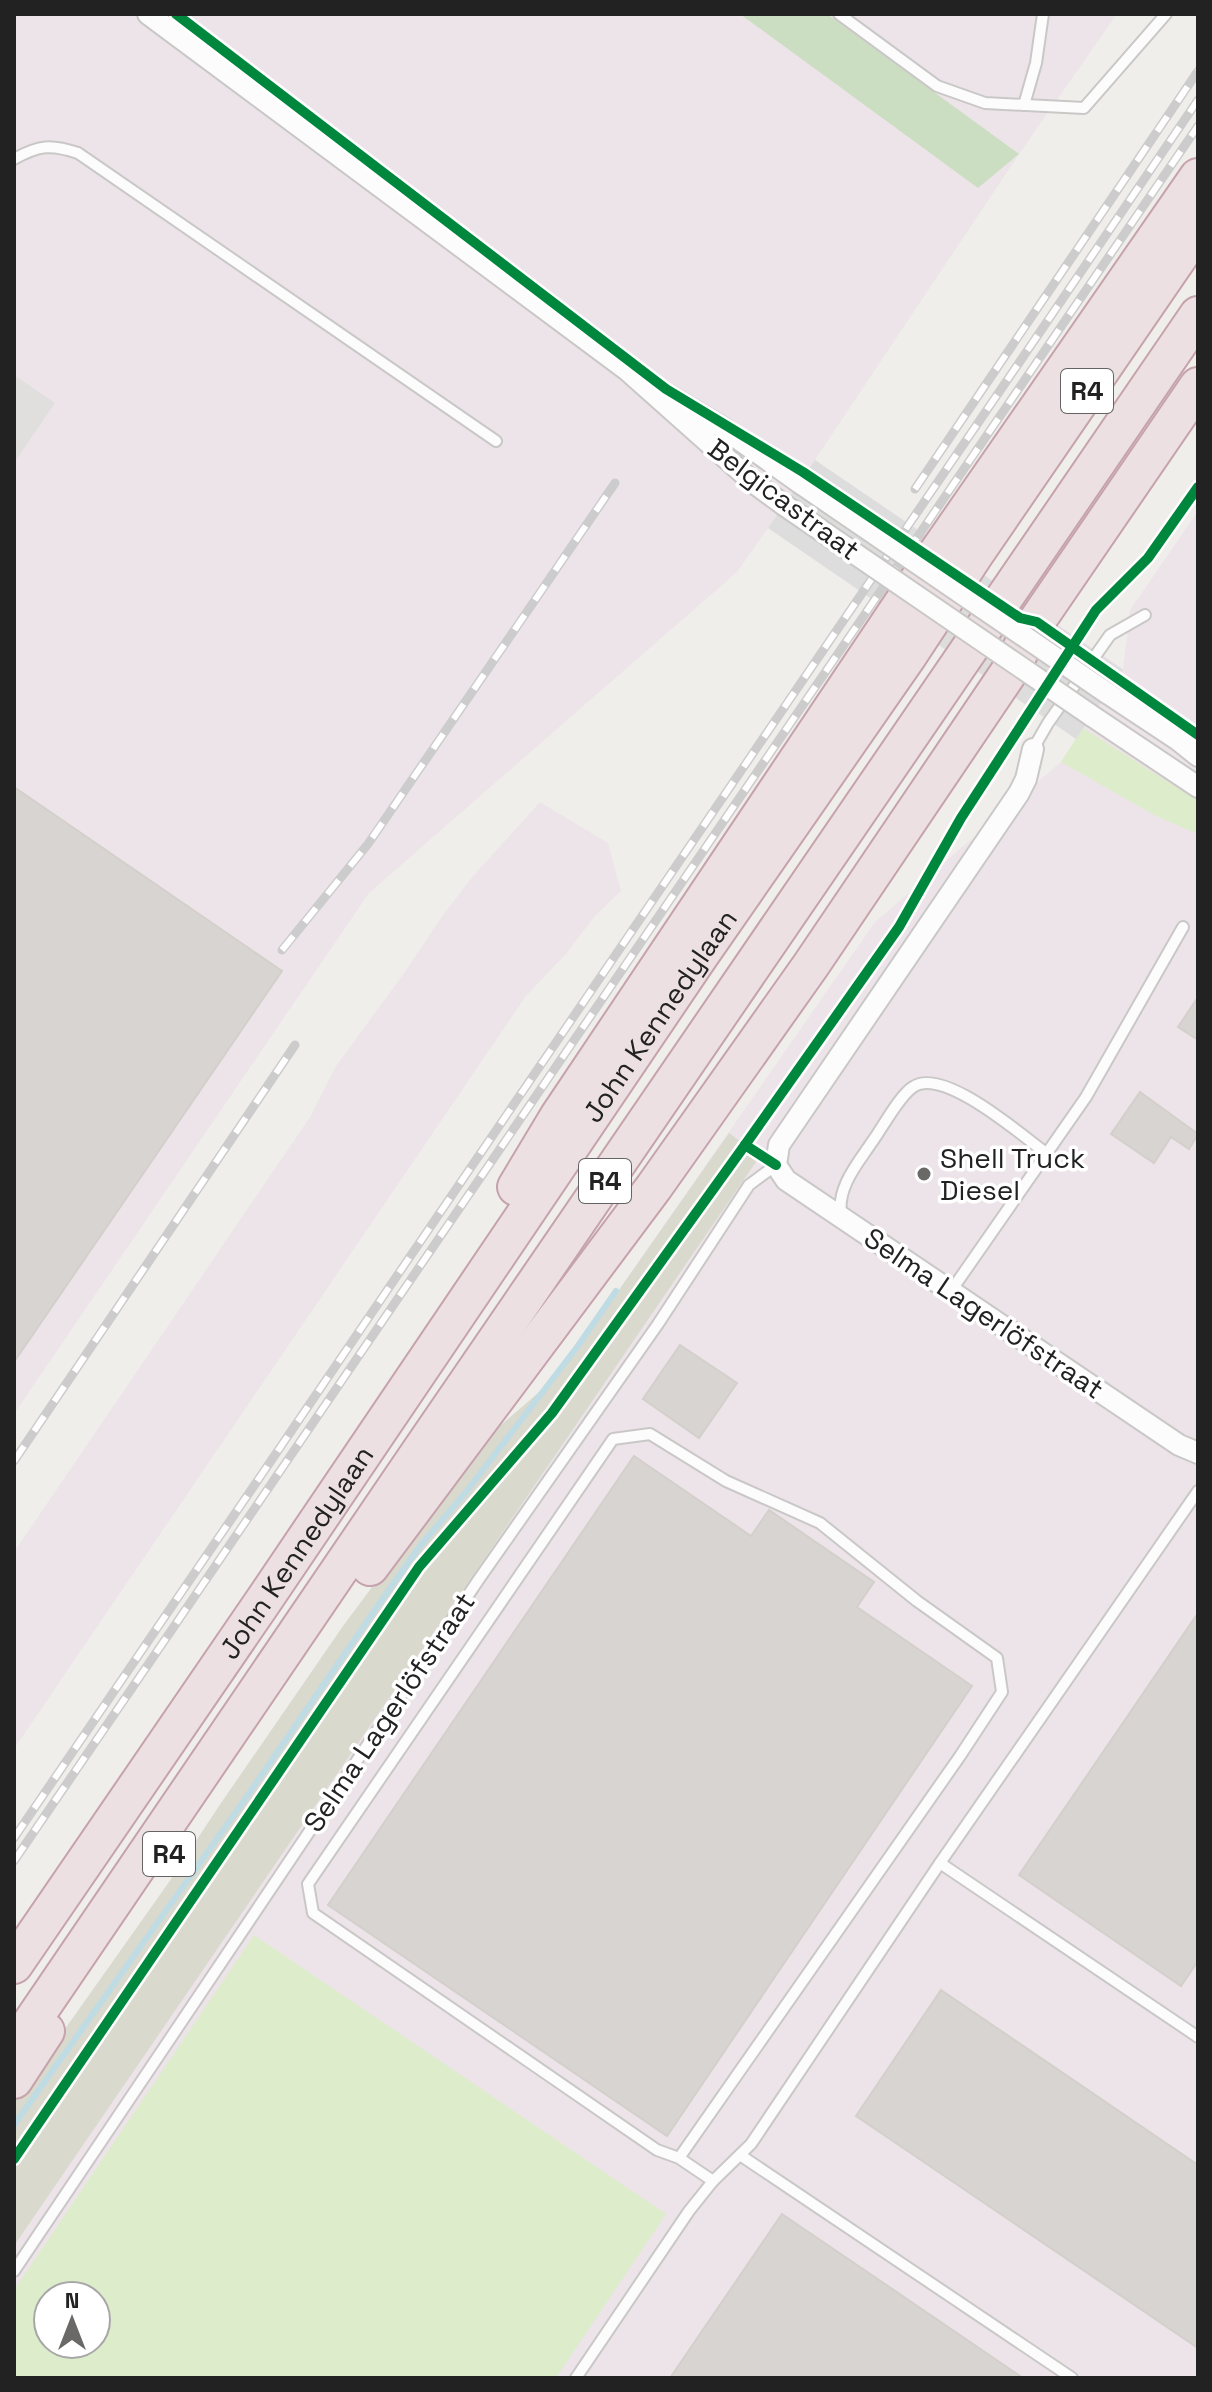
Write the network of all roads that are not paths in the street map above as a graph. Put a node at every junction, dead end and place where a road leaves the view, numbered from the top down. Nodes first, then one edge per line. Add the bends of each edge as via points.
1 (148, 14) edge
2 (839, 14) edge
3 (1043, 14) edge
4 (1166, 14) edge
5 (1024, 105) junction
6 (14, 159) edge
7 (1198, 177) edge
8 (1198, 229) edge
9 (1198, 315) edge
10 (1198, 348) edge
11 (627, 370) junction
12 (1198, 386) edge
13 (496, 441) dead end
14 (918, 581) junction
15 (1145, 615) dead end
16 (1026, 641) junction
17 (1033, 749) joint
18 (1198, 756) edge
19 (1198, 787) edge
20 (1183, 927) dead end
21 (1046, 1153) junction
22 (776, 1165) junction
23 (841, 1217) junction
24 (951, 1291) junction
25 (379, 1429) junction
26 (1198, 1453) edge
27 (1198, 1491) edge
28 (324, 1629) junction
29 (940, 1863) junction
30 (14, 1965) edge
31 (1198, 2037) edge
32 (14, 2048) edge
33 (14, 2080) edge
34 (740, 2155) junction
35 (679, 2158) junction
36 (713, 2181) junction
37 (14, 2271) edge
38 (576, 2378) edge
39 (1072, 2378) edge

1 - 11 street, Belgicastraat
2 - 5 lane via 937,86 985,103
3 - 5 lane
4 - 5 lane via 1084,108
6 - 13 lane via 31,149 56,146 78,153
7 - 14 highway
8 - 25 highway, John Kennedylaan / R4
9 - 32 highway, John Kennedylaan / R4
10 - 28 highway, R4
11 - 14 street, Belgicastraat, bridge via 800,483
11 - 14 street, Belgicastraat, bridge via 784,505
12 - 16 highway
14 - 16 street, bridge
14 - 16 street, bridge
14 - 25 highway, R4 via 558,1117
15 - 17 lane via 1110,635
16 - 18 street, bridge
16 - 19 street, bridge via 1092,716
16 - 28 highway via 811,965 654,1187
17 - 22 street, Selma Lagerlöfstraat via 1019,793 779,1145
20 - 21 lane via 1086,1097
21 - 23 lane via 951,1087 926,1081 911,1087 858,1163 843,1188
21 - 24 lane
22 - 23 street, Selma Lagerlöfstraat via 786,1180
22 - 37 lane, Selma Lagerlöfstraat via 749,1185
23 - 24 street, Selma Lagerlöfstraat
24 - 26 street, Selma Lagerlöfstraat
25 - 30 highway, John Kennedylaan / R4
27 - 29 lane
28 - 33 highway, R4
29 - 31 lane
29 - 34 lane
34 - 36 lane
34 - 39 lane
35 - 35 lane via 1002,1692 997,1658 820,1523 726,1481 650,1434 613,1439 308,1884 313,1913 657,2150
35 - 36 lane
36 - 38 lane

